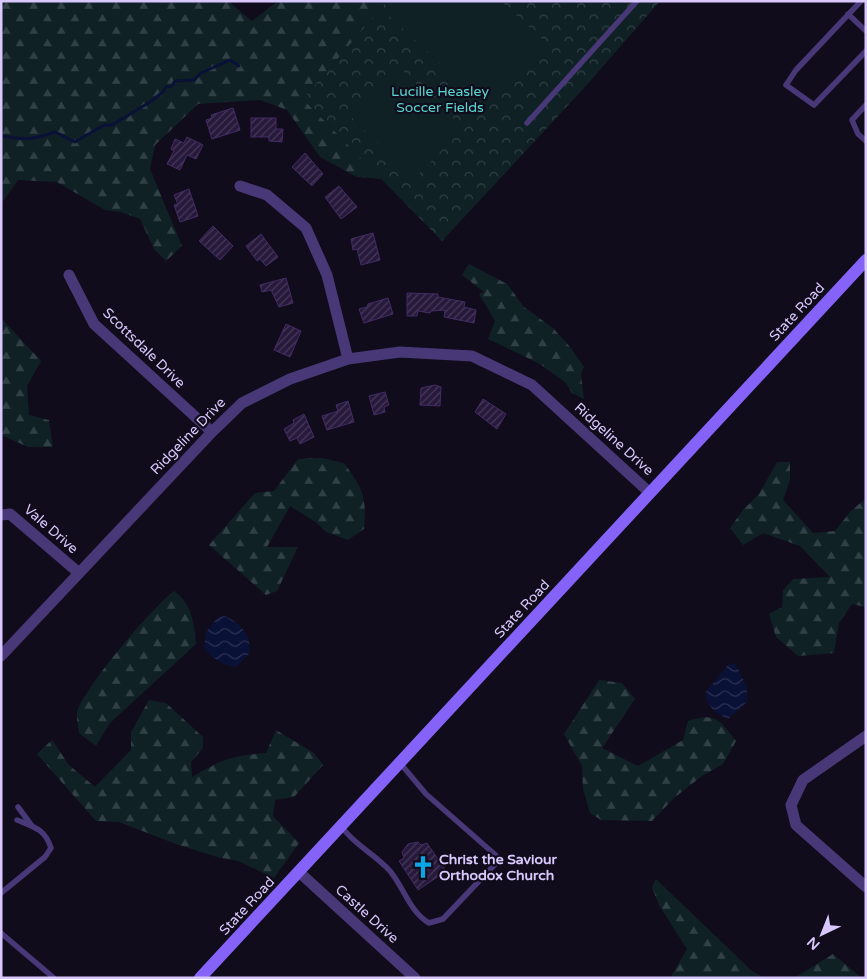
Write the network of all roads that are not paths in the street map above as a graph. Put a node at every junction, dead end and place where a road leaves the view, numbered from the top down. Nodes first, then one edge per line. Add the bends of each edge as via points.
1 (637, 1) edge
2 (861, 1) edge
3 (848, 14) junction
4 (866, 31) edge
5 (866, 51) edge
6 (866, 105) edge
7 (527, 123) dead end
8 (866, 141) edge
9 (240, 186) dead end
10 (866, 260) edge
11 (69, 276) dead end
12 (348, 359) junction
13 (212, 432) junction
14 (650, 493) junction
15 (1, 515) edge
16 (79, 573) junction
17 (1, 656) edge
18 (866, 736) edge
19 (400, 763) junction
20 (18, 807) dead end
21 (17, 820) dead end
22 (32, 826) junction
23 (341, 826) junction
24 (299, 872) junction
25 (866, 888) edge
26 (1, 893) edge
27 (1, 932) edge
28 (54, 978) edge
29 (200, 978) edge
30 (415, 978) edge

1 - 7 lane
2 - 3 lane
3 - 4 lane
3 - 5 lane via 786,84 814,105
6 - 8 lane via 852,120 858,134
9 - 12 street via 267,195 306,228 327,275
10 - 14 main road, State Road
11 - 13 street, Scottsdale Drive via 94,324
12 - 13 street, Ridgeline Drive via 290,379 242,403
12 - 14 street, Ridgeline Drive via 400,352 472,356 532,385
13 - 16 street, Ridgeline Drive
14 - 19 main road, State Road
15 - 16 street, Vale Drive via 10,514
16 - 17 street, Ridgeline Drive
18 - 25 street via 804,780 791,804 796,825
19 - 23 main road, State Road
19 - 23 lane via 426,794 500,859 443,918 429,923 419,917 390,872 350,838
20 - 22 lane
21 - 22 lane
22 - 26 lane via 47,836 51,848 45,858
23 - 24 main road, State Road
24 - 29 main road, State Road
24 - 30 street, Castle Drive
27 - 28 lane

